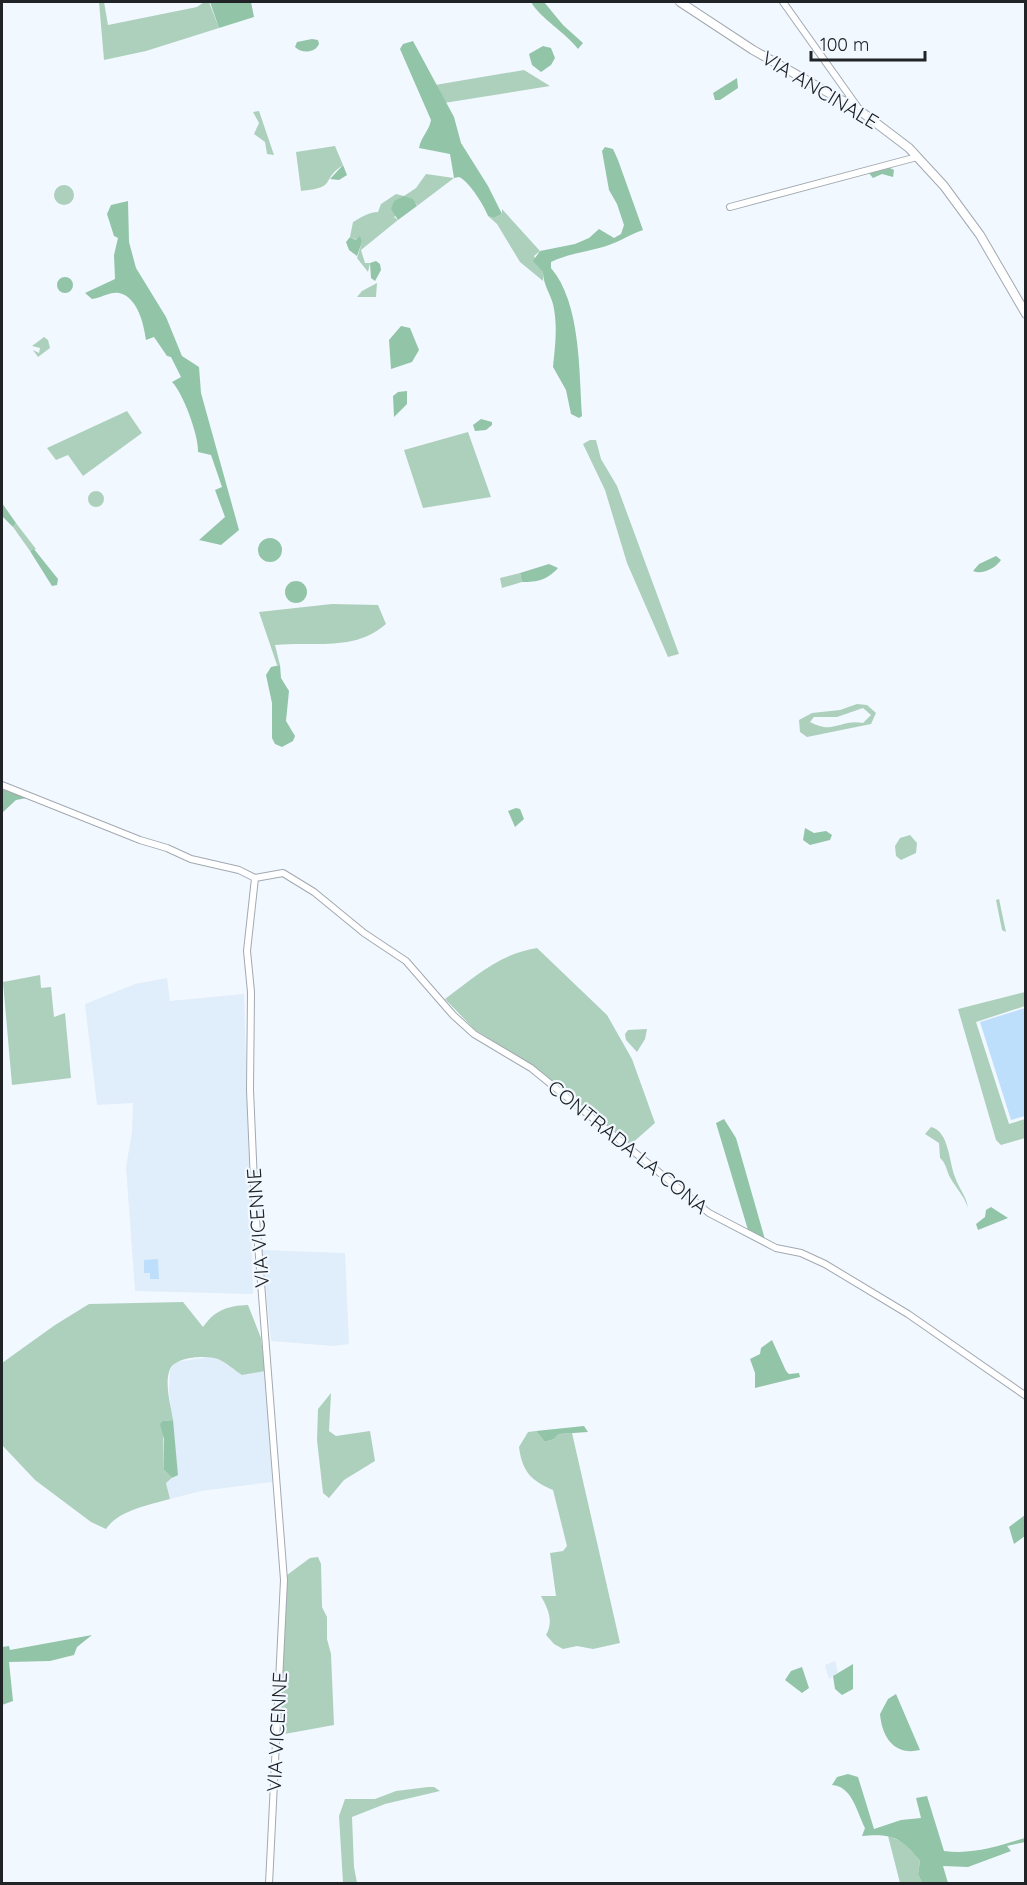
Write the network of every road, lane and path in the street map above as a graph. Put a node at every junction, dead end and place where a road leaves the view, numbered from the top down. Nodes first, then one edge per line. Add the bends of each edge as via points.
1 (680, 2) edge
2 (783, 2) edge
3 (859, 110) junction
4 (917, 157) junction
5 (730, 207) dead end
6 (1026, 314) edge
7 (2, 785) edge
8 (255, 878) junction
9 (1026, 1396) edge
10 (269, 1884) edge

1 - 3 main road, VIA ANCINALE via 753,50
2 - 3 street
3 - 4 main road, VIA ANCINALE
4 - 5 street
4 - 6 main road, VIA ANCINALE via 980,235
7 - 8 street via 191,859 239,870
8 - 9 street, CONTRADA LA CONA via 283,873 314,892 406,961 474,1034 531,1068 709,1213 755,1239 801,1253 851,1279
8 - 10 street, VIA VICENNE via 247,951 250,1090 284,1579

